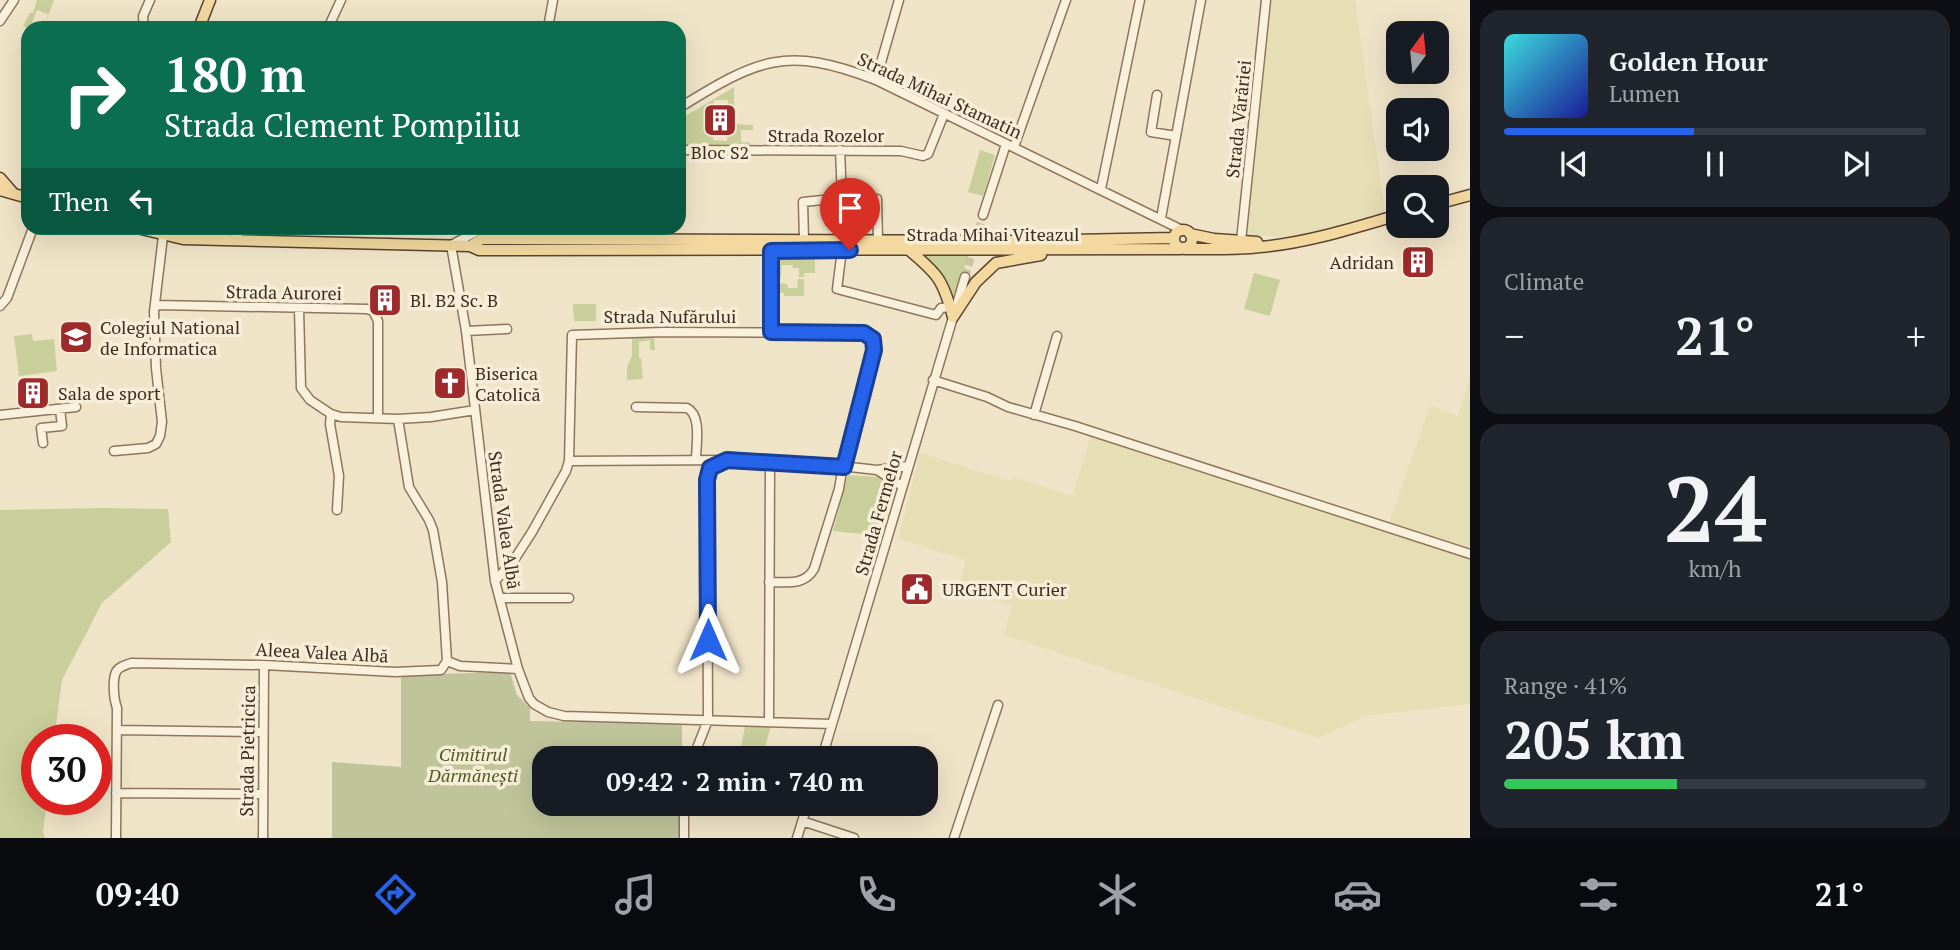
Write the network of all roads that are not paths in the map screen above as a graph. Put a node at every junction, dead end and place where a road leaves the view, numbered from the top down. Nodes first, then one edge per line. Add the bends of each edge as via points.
1 (14, 0) edge
2 (149, 0) edge
3 (210, 0) edge
4 (341, 0) edge
5 (553, 0) edge
6 (899, 0) edge
7 (1066, 0) edge
8 (1140, 0) edge
9 (1201, 0) edge
10 (1266, 0) edge
11 (0, 21) edge
12 (143, 21) edge
13 (202, 21) edge
14 (331, 21) edge
15 (549, 21) edge
16 (876, 80) junction
17 (1157, 95) dead end
18 (686, 104) edge
19 (944, 114) junction
20 (1176, 136) junction
21 (1010, 145) junction
22 (686, 150) edge
23 (840, 150) junction
24 (0, 178) edge
25 (1101, 188) junction
26 (0, 192) edge
27 (14, 194) junction
28 (1470, 195) edge
29 (21, 196) edge
30 (842, 198) junction
31 (1449, 201) edge
32 (983, 215) tunnel mouth
33 (1161, 218) junction
34 (1386, 218) edge
35 (1186, 232) junction
36 (30, 235) edge
37 (160, 235) edge
38 (237, 235) edge
39 (475, 235) edge
40 (479, 235) edge
41 (544, 235) edge
42 (163, 236) junction
43 (1173, 238) junction
44 (235, 239) junction
45 (804, 240) junction
46 (878, 240) junction
47 (1241, 241) junction
48 (1289, 243) junction
49 (450, 245) junction
50 (866, 245) junction
51 (470, 246) junction
52 (770, 246) junction
53 (1070, 249) junction
54 (1182, 249) junction
55 (842, 250) junction
56 (909, 250) junction
57 (965, 277) tunnel mouth
58 (156, 305) junction
59 (0, 306) edge
60 (299, 308) junction
61 (951, 312) junction
62 (507, 329) dead end
63 (466, 331) junction
64 (771, 332) junction
65 (1057, 336) dead end
66 (933, 380) junction
67 (76, 407) dead end
68 (636, 407) dead end
69 (60, 409) junction
70 (475, 410) junction
71 (331, 414) junction
72 (0, 415) edge
73 (1034, 415) junction
74 (378, 417) junction
75 (398, 419) junction
76 (43, 443) dead end
77 (114, 451) dead end
78 (696, 460) junction
79 (727, 460) junction
80 (569, 461) junction
81 (771, 462) junction
82 (844, 467) junction
83 (908, 467) junction
84 (877, 470) junction
85 (902, 486) junction
86 (337, 510) dead end
87 (1470, 554) edge
88 (495, 581) junction
89 (769, 582) junction
90 (500, 598) junction
91 (569, 598) dead end
92 (447, 661) junction
93 (264, 665) junction
94 (518, 669) junction
95 (998, 705) dead end
96 (708, 720) junction
97 (769, 721) junction
98 (832, 724) junction
99 (117, 730) junction
100 (263, 732) junction
101 (698, 746) edge
102 (826, 746) edge
103 (116, 793) junction
104 (262, 794) junction
105 (684, 816) edge
106 (804, 816) edge
107 (803, 821) junction
108 (116, 838) edge
109 (262, 838) edge
110 (684, 838) edge
111 (797, 838) edge
112 (854, 838) edge
113 (954, 838) edge

1 - 11 street
2 - 12 street
3 - 13 main road
4 - 14 street
5 - 15 street
6 - 16 street
7 - 21 street
8 - 25 street
9 - 20 street
10 - 47 street, Strada Vărăriei
16 - 18 street, Strada Mihai Stamatin via 836,65 790,59 737,74
16 - 19 street, Strada Mihai Stamatin
17 - 20 street via 1151,132
19 - 21 street, Strada Mihai Stamatin
19 - 23 street, Strada Rozelor via 928,154 923,156
20 - 33 street
21 - 25 street, Strada Mihai Stamatin
21 - 32 street
22 - 23 street, Strada Rozelor
23 - 30 street
24 - 27 main road
25 - 33 street, Strada Mihai Stamatin
26 - 27 main road
27 - 29 main road
28 - 31 main road
30 - 45 street via 803,202
30 - 46 street via 877,199
33 - 35 street, Strada Mihai Stamatin
34 - 48 main road, Strada Mihai Viteazul
35 - 43 main road
35 - 47 main road, Strada Mihai Viteazul
35 - 54 main road via 1192,242
36 - 59 street
37 - 42 main road, Strada Mihai Viteazul
38 - 44 street
39 - 49 street
40 - 51 main road
41 - 52 main road, Strada Mihai Viteazul
42 - 44 main road, Strada Mihai Viteazul
42 - 58 street
43 - 46 main road, Strada Mihai Viteazul
43 - 54 main road
44 - 49 main road, Strada Mihai Viteazul
45 - 50 main road, Strada Mihai Viteazul
45 - 52 main road, Strada Mihai Viteazul
46 - 50 main road, Strada Mihai Viteazul
47 - 48 main road, Strada Mihai Viteazul
48 - 54 main road, Strada Mihai Viteazul
49 - 51 main road, Strada Mihai Viteazul
49 - 63 street, Strada Valea Albă
50 - 55 main road, Strada Mihai Viteazul
50 - 56 main road, Strada Mihai Viteazul
51 - 52 main road, Strada Mihai Viteazul via 479,250
52 - 55 main road, Strada Mihai Viteazul
52 - 64 street
53 - 54 main road, Strada Mihai Viteazul
53 - 56 main road, Strada Mihai Viteazul
53 - 61 main road via 996,263
55 - 61 street via 837,289 936,315 941,308
56 - 61 main road via 936,273
57 - 61 street, Strada Fermelor
58 - 60 street, Strada Aurorei
58 - 77 street via 160,436 148,448
60 - 71 street via 301,388
60 - 74 street, Strada Aurorei via 366,309 377,315
61 - 66 street, Strada Fermelor
62 - 63 street
63 - 70 street, Strada Valea Albă
64 - 80 street, Strada Nufărului via 572,335
64 - 82 street, Strada Nufărului via 864,333 873,339
65 - 73 street
66 - 73 street
66 - 83 street, Strada Fermelor
67 - 69 street
68 - 78 street via 692,410
69 - 72 street
69 - 76 street via 62,426 41,428
70 - 75 street
70 - 88 street, Strada Valea Albă
71 - 74 street
71 - 86 street via 339,476
73 - 87 street
74 - 75 street
75 - 92 street via 409,487 433,530
78 - 79 street
78 - 80 street
79 - 81 street
79 - 96 street via 710,468 707,480
80 - 88 street, Strada Nufărului via 532,532
81 - 82 street
81 - 89 street
82 - 84 street
82 - 89 street, Strada Nufărului via 809,576 802,581
83 - 84 street
83 - 85 street, Strada Fermelor
84 - 85 street
85 - 98 street, Strada Fermelor
88 - 90 street, Strada Valea Albă
89 - 97 street
90 - 91 street
90 - 94 street, Strada Valea Albă
92 - 93 street, Aleea Valea Albă via 441,670 394,672
92 - 94 street, Aleea Valea Albă via 460,666
93 - 99 street, Aleea Valea Albă via 131,663 116,673
93 - 100 street, Strada Pietricica
94 - 96 street, Strada Valea Albă via 529,698 556,715
95 - 113 street
96 - 97 street, Strada Valea Albă
96 - 101 street
97 - 98 street, Strada Valea Albă
98 - 102 street, Strada Fermelor
99 - 100 street
99 - 103 street
100 - 104 street, Strada Pietricica
103 - 104 street
103 - 108 street
104 - 109 street, Strada Pietricica
105 - 110 street
106 - 107 street
107 - 111 street
107 - 112 street

